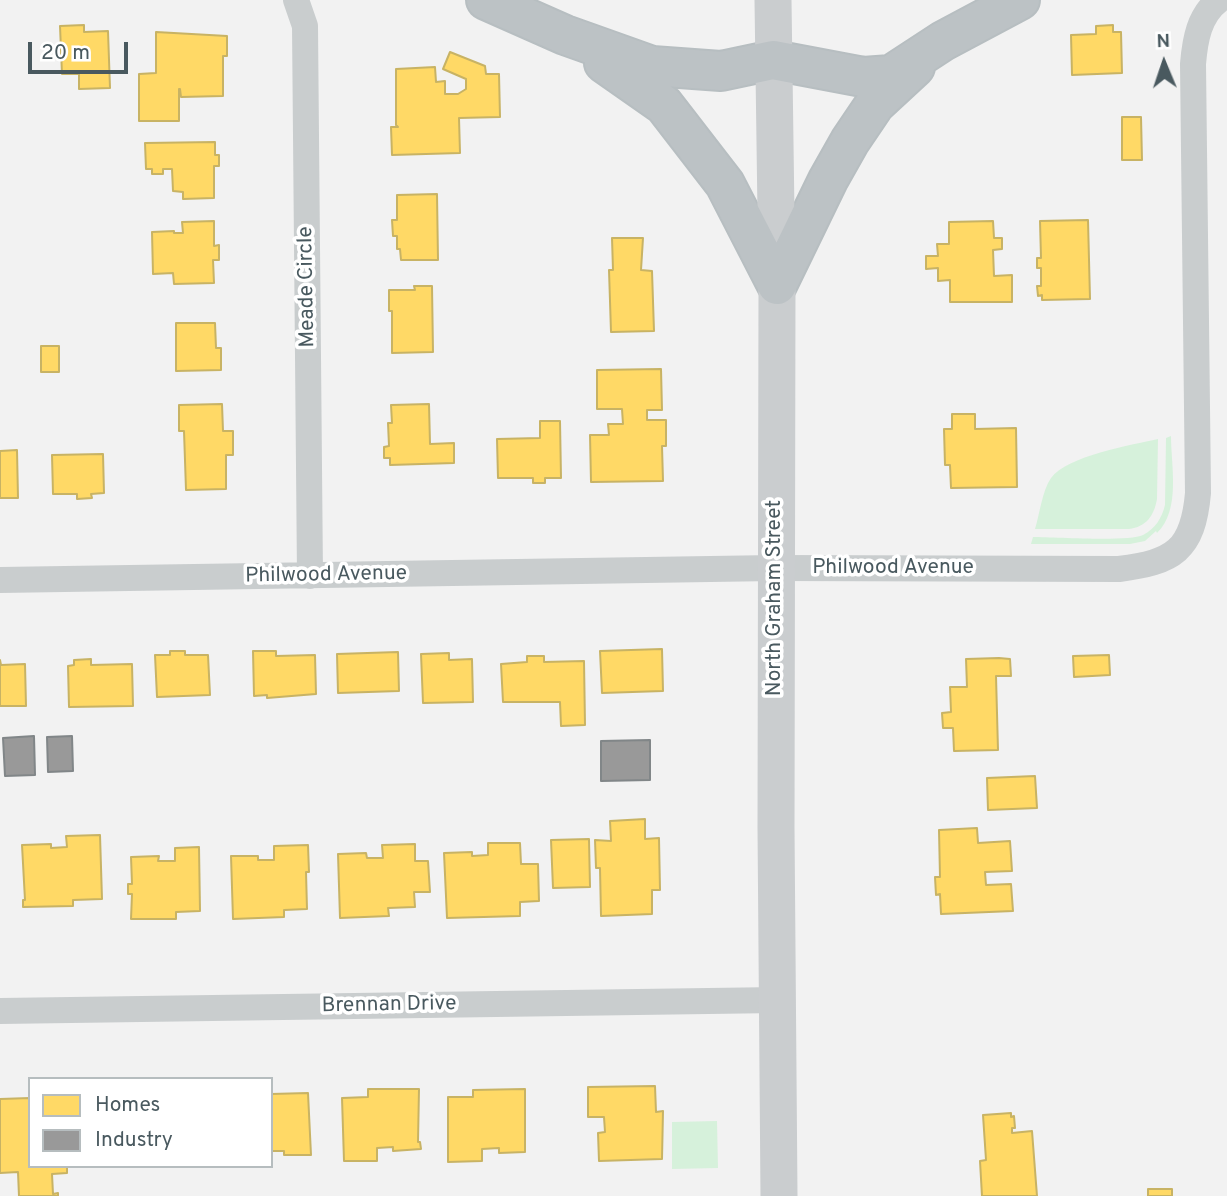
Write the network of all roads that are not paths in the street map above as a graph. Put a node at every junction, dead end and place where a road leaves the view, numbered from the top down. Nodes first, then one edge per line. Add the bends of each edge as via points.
1 (296, 0) edge
2 (486, 0) edge
3 (773, 0) edge
4 (1020, 0) edge
5 (1219, 0) edge
6 (565, 35) junction
7 (943, 41) junction
8 (773, 60) junction
9 (777, 285) junction
10 (775, 568) junction
11 (310, 576) junction
12 (0, 580) edge
13 (779, 1000) junction
14 (0, 1011) edge
15 (779, 1196) edge

1 - 11 street, Meade Circle via 306,26
2 - 6 highway
3 - 8 main road, North Graham Street
4 - 7 highway
5 - 10 street, Philwood Avenue via 1211,6 1194,41 1198,494 1189,537 1164,559 1119,569
6 - 8 highway via 652,66 722,71
6 - 9 highway via 664,105 725,184
7 - 8 highway via 891,75 863,77
7 - 9 highway via 875,104 828,180
8 - 9 main road, North Graham Street
9 - 10 main road, North Graham Street
10 - 11 street, Philwood Avenue
10 - 13 main road, North Graham Street
11 - 12 street, Philwood Avenue
13 - 14 street, Brennan Drive
13 - 15 main road, North Graham Street

